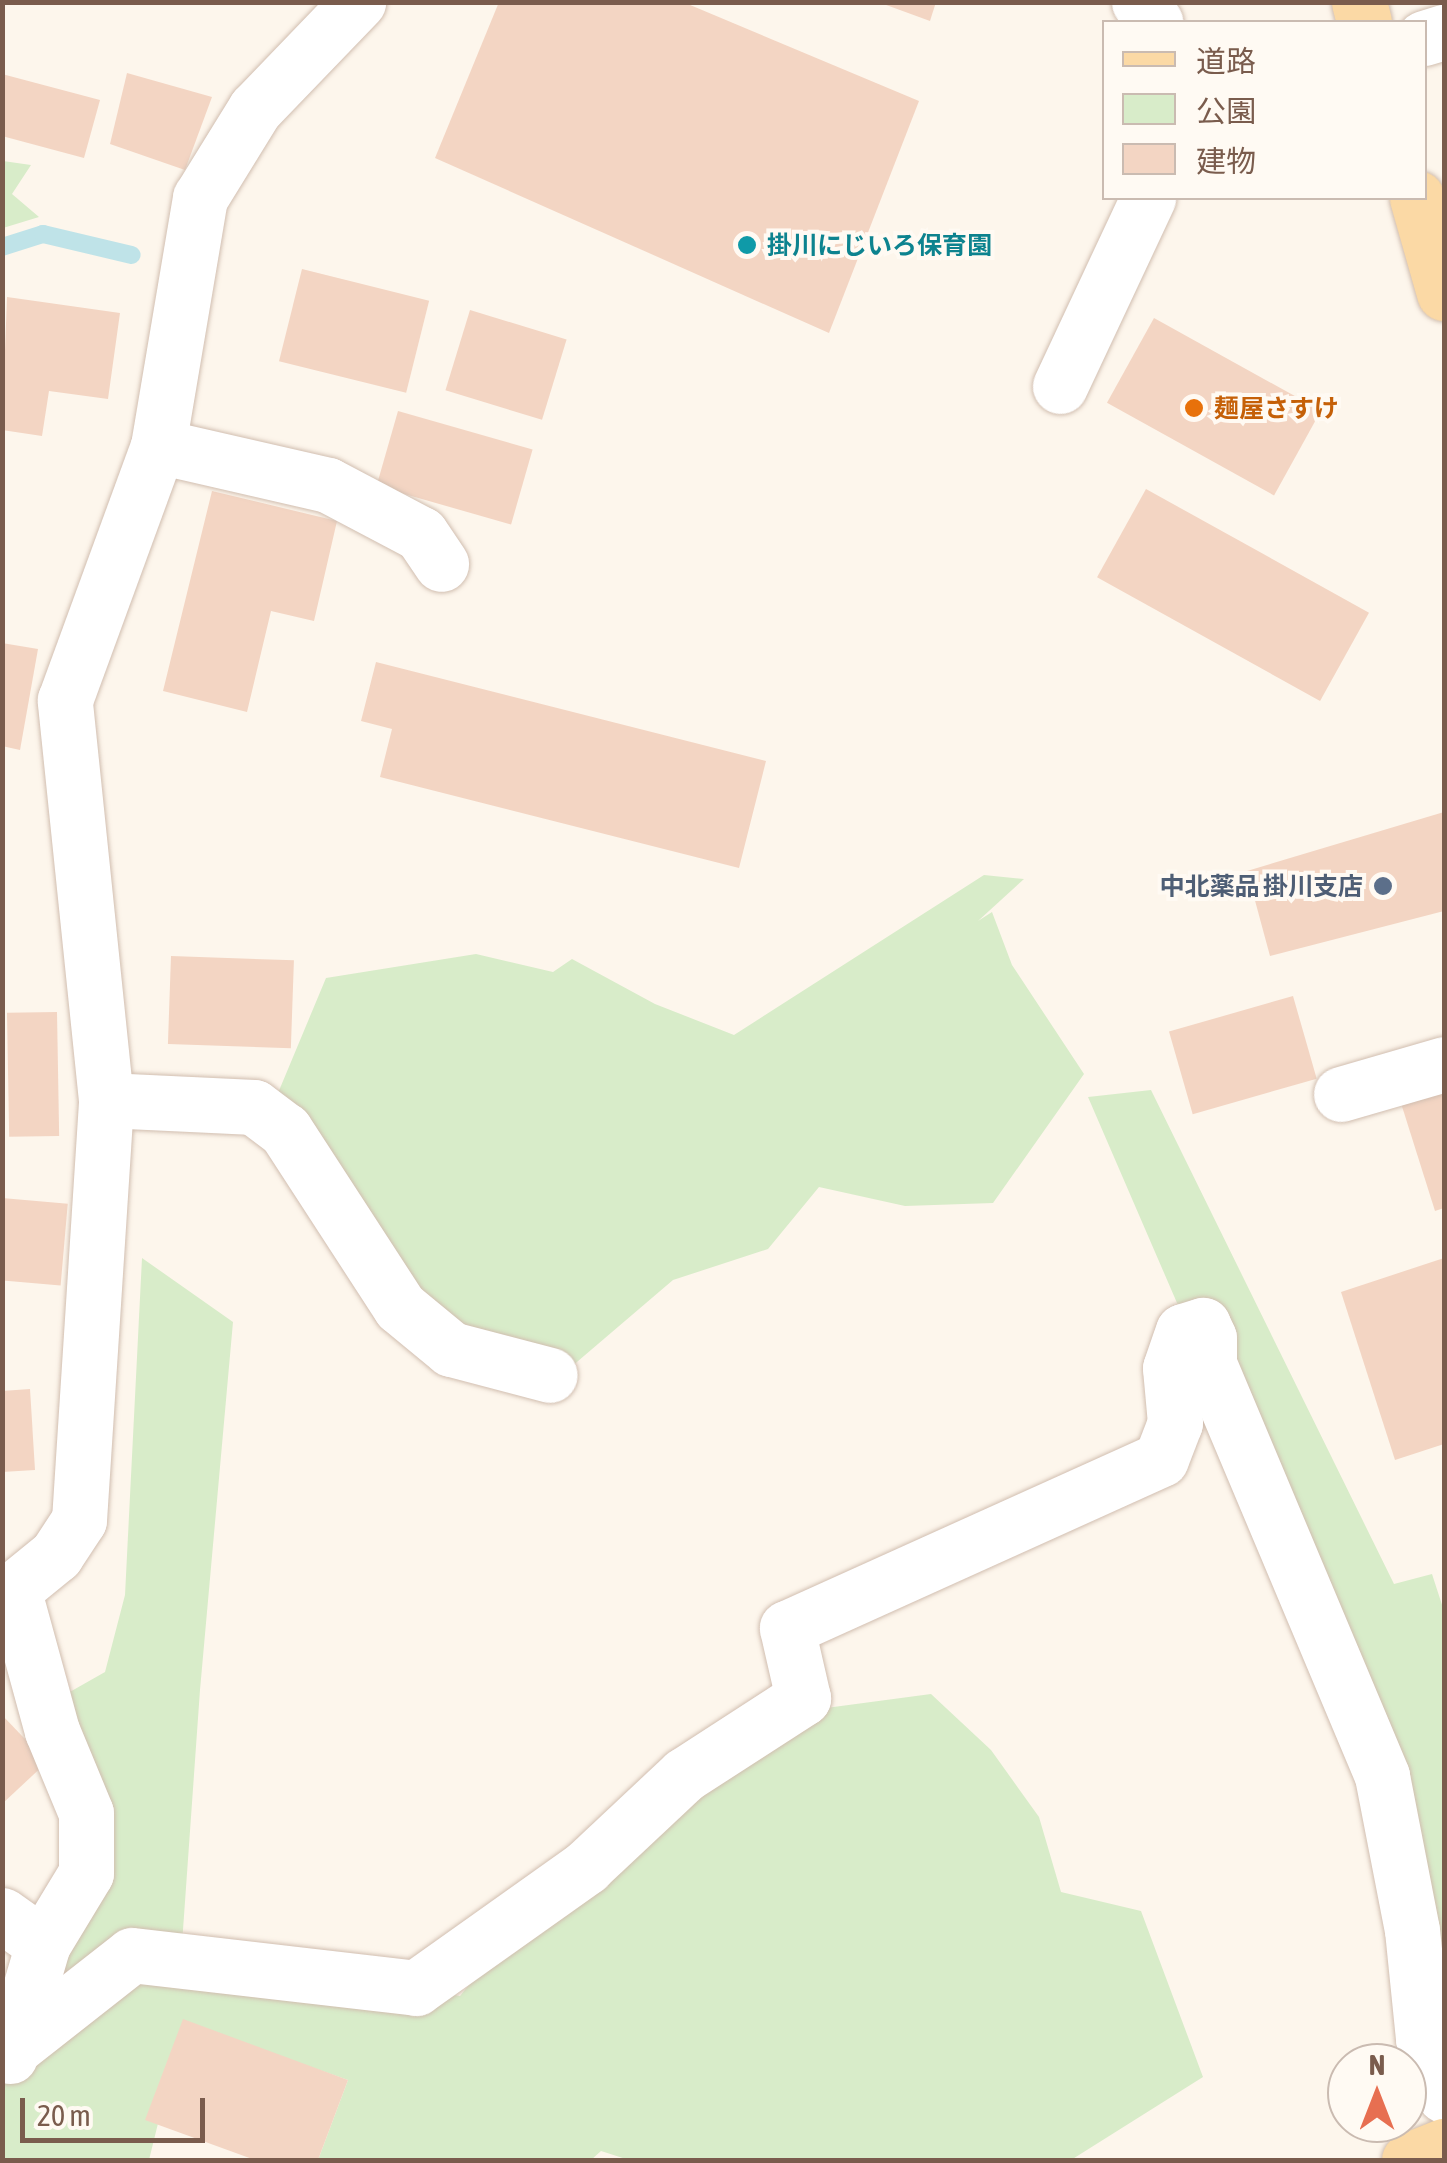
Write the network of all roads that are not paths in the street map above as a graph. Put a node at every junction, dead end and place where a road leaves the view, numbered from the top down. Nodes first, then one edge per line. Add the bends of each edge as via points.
1 (358, 2) edge
2 (1147, 200) edge
3 (1418, 200) edge
4 (1444, 293) edge
5 (1060, 386) dead end
6 (158, 446) junction
7 (441, 564) dead end
8 (1444, 1064) edge
9 (1340, 1094) dead end
10 (106, 1100) junction
11 (550, 1375) dead end
12 (8, 1594) edge
13 (23, 1929) edge
14 (7, 2065) edge
15 (1444, 2095) edge
16 (1444, 2146) edge
17 (1409, 2160) edge

1 - 6 street via 255,109 200,198
2 - 5 street
3 - 4 main road
6 - 7 street via 328,485 421,534
6 - 10 street via 65,700
8 - 9 street
10 - 11 street via 254,1107 285,1130 400,1308 451,1349
10 - 12 street via 79,1520 56,1555
12 - 13 street via 86,1813 86,1874
13 - 14 street
14 - 15 street via 132,1955 416,1988 586,1867 684,1775 802,1698 786,1628 1161,1458 1175,1423 1170,1368 1183,1331 1203,1325 1209,1364 1382,1776 1412,1930 1423,2039
16 - 17 main road

